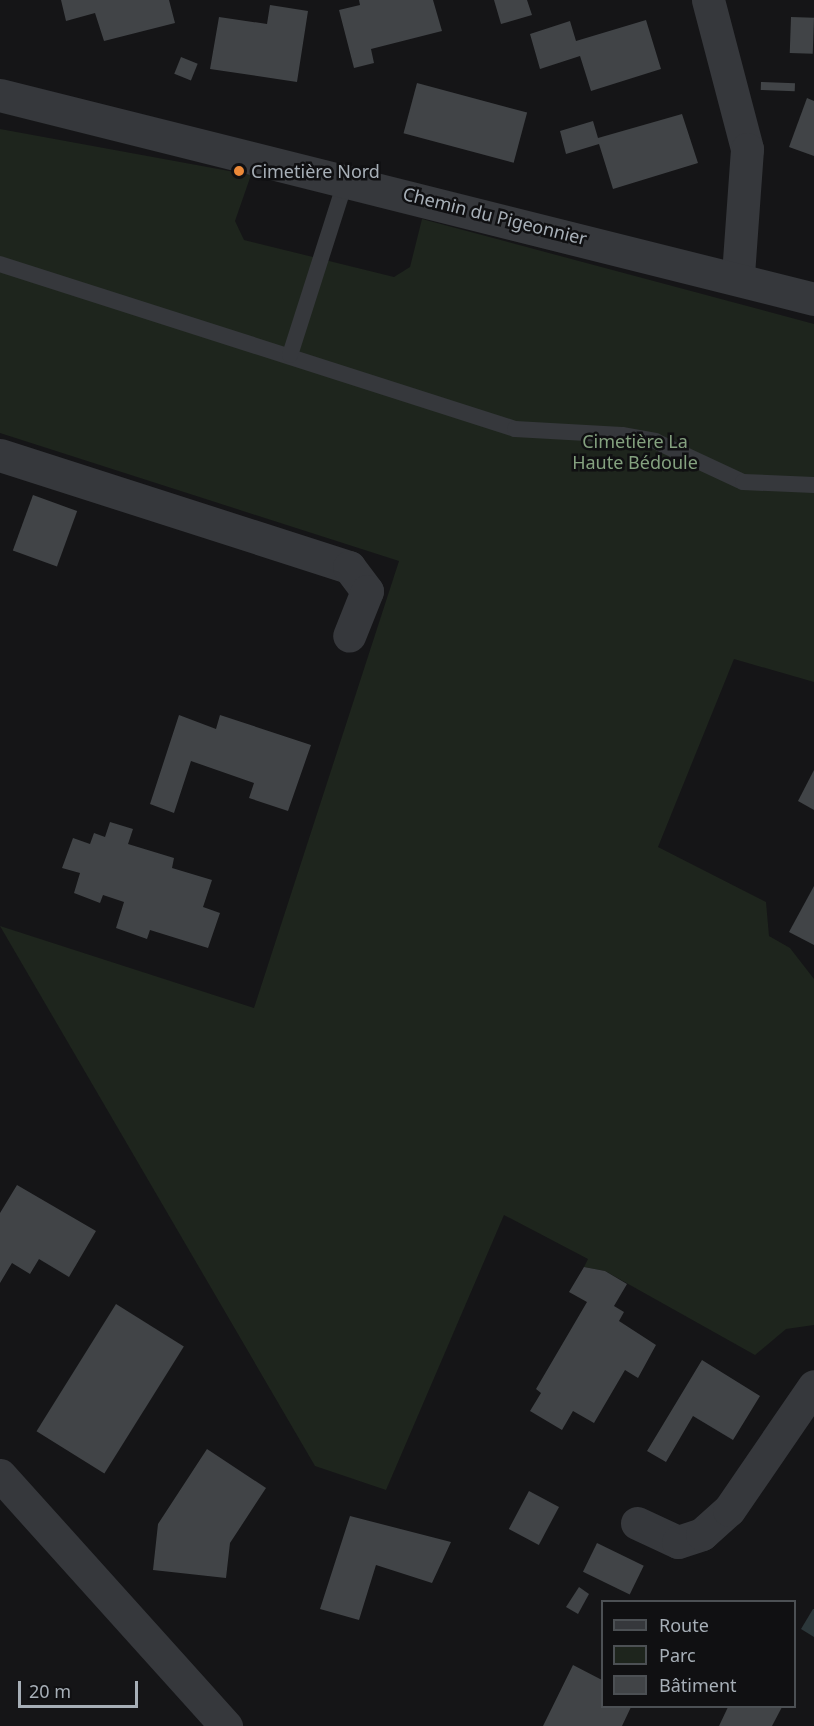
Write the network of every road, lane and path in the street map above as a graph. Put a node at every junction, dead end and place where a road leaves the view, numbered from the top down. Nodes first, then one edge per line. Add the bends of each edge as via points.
1 (708, 0) edge
2 (0, 95) edge
3 (346, 179) junction
4 (0, 264) edge
5 (738, 276) junction
6 (814, 299) edge
7 (290, 355) junction
8 (0, 455) edge
9 (814, 485) edge
10 (349, 636) dead end
11 (814, 1386) edge
12 (0, 1475) edge
13 (637, 1523) dead end
14 (225, 1726) edge

1 - 5 street via 747,149
2 - 3 street, Chemin du Pigeonnier
3 - 5 street, Chemin du Pigeonnier
3 - 7 lane
4 - 7 lane
5 - 6 street, Chemin du Pigeonnier
7 - 9 lane via 515,429 622,435 655,441 743,482
8 - 10 street via 349,567 367,591
11 - 13 street via 729,1510 702,1534 678,1542
12 - 14 street

